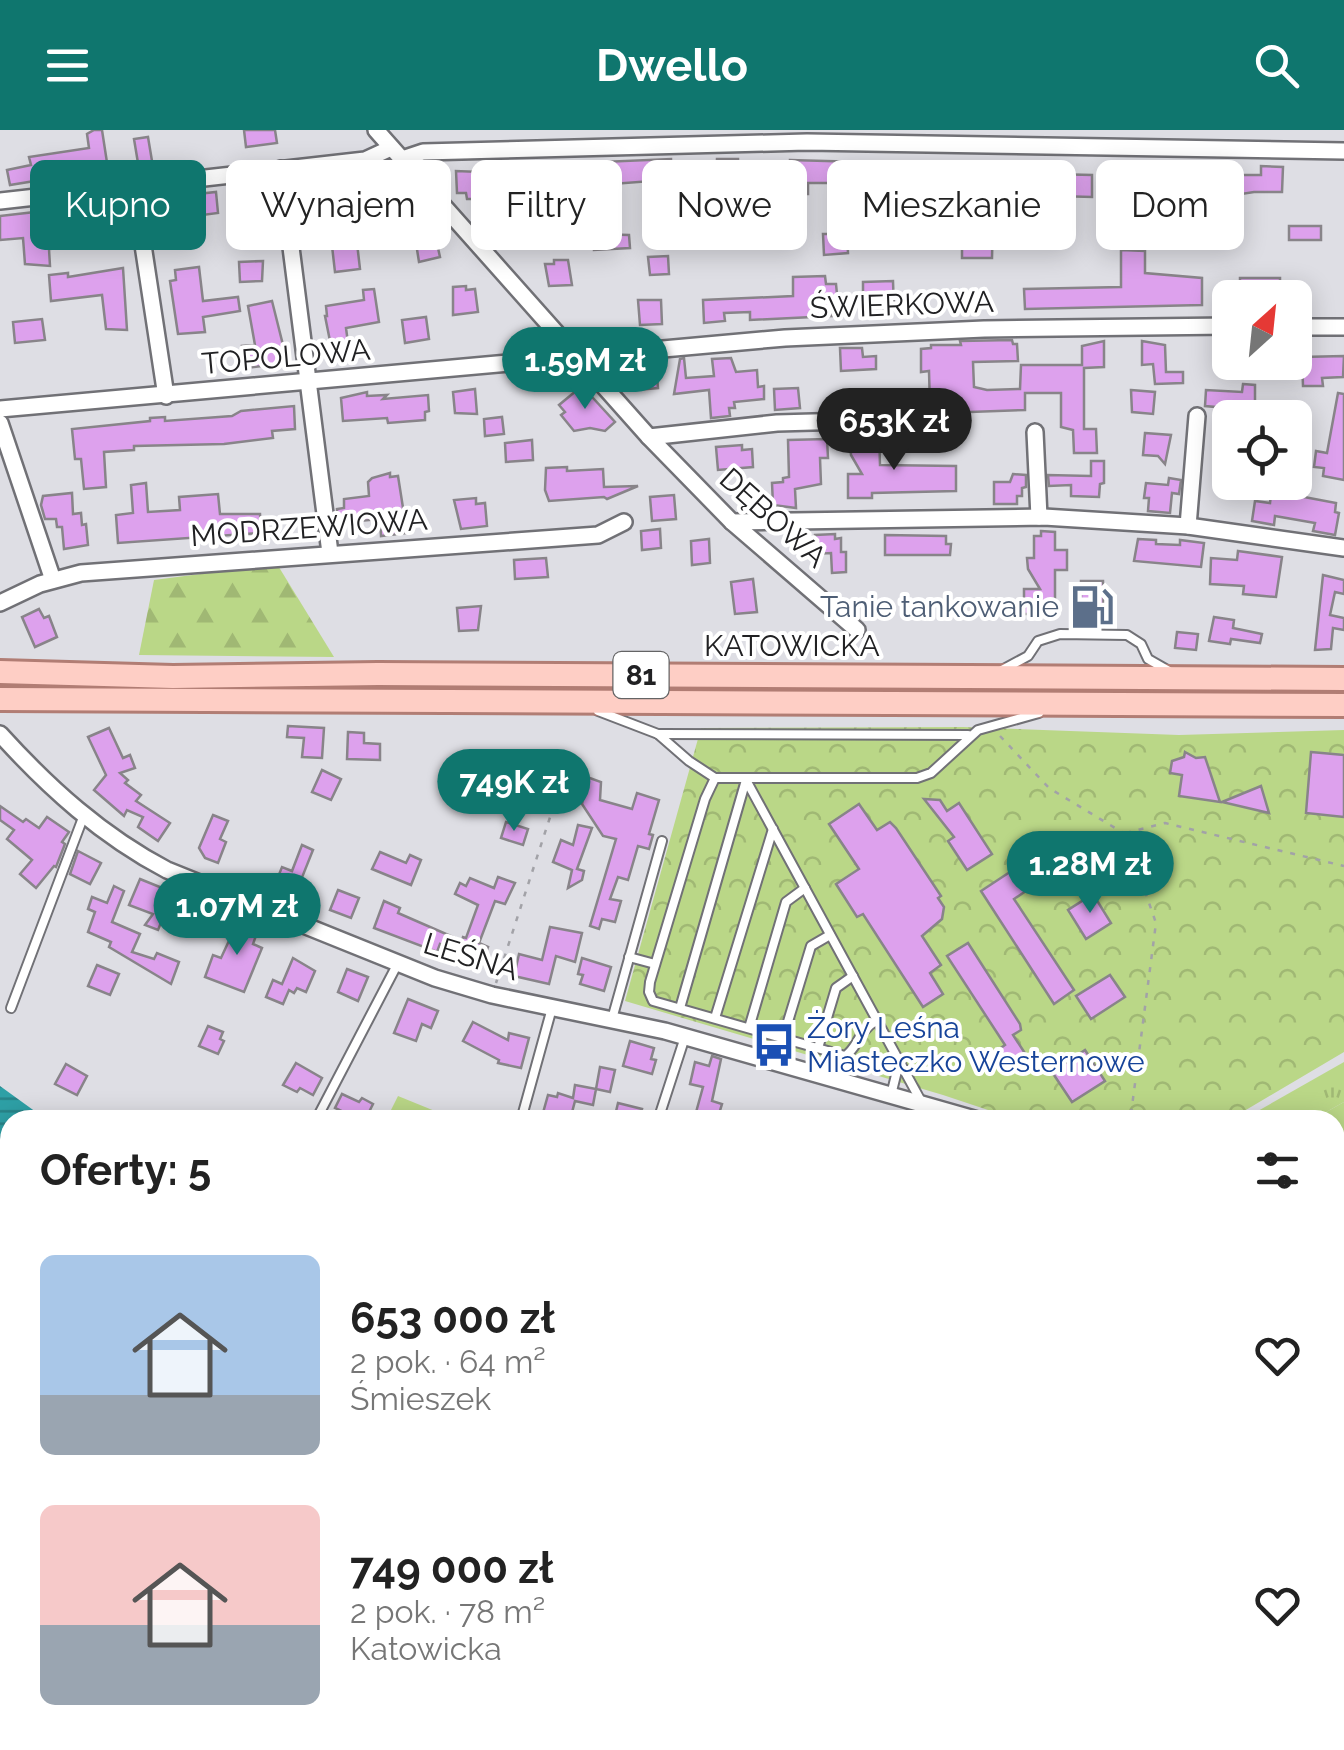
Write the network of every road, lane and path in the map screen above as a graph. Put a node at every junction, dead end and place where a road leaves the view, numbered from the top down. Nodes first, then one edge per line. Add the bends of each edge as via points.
1 (376, 130) edge
2 (1344, 151) edge
3 (396, 154) junction
4 (364, 160) edge
5 (30, 198) edge
6 (0, 201) edge
7 (144, 250) edge
8 (293, 250) edge
9 (1212, 326) edge
10 (1312, 327) edge
11 (1344, 328) edge
12 (577, 356) junction
13 (310, 383) junction
14 (166, 396) junction
15 (0, 409) edge
16 (1197, 416) dead end
17 (956, 418) dead end
18 (0, 423) edge
19 (1036, 432) dead end
20 (649, 437) junction
21 (1039, 517) junction
22 (624, 522) dead end
23 (732, 522) junction
24 (1188, 526) junction
25 (1344, 548) edge
26 (330, 553) junction
27 (53, 580) junction
28 (0, 603) edge
29 (857, 630) dead end
30 (0, 672) edge
31 (988, 677) junction
32 (1181, 678) junction
33 (1344, 679) edge
34 (0, 699) edge
35 (570, 702) junction
36 (1078, 704) junction
37 (1344, 706) edge
38 (990, 726) junction
39 (0, 734) edge
40 (658, 734) junction
41 (968, 736) junction
42 (714, 778) junction
43 (746, 780) junction
44 (553, 808) dead end
45 (84, 815) junction
46 (773, 829) junction
47 (1125, 834) junction
48 (662, 841) dead end
49 (1344, 866) edge
50 (805, 888) junction
51 (830, 934) junction
52 (629, 957) junction
53 (398, 963) junction
54 (655, 964) junction
55 (853, 976) junction
56 (492, 995) junction
57 (11, 1008) dead end
58 (552, 1008) junction
59 (680, 1008) junction
60 (715, 1018) junction
61 (612, 1019) junction
62 (877, 1020) junction
63 (749, 1028) junction
64 (685, 1037) junction
65 (783, 1038) junction
66 (818, 1048) junction
67 (900, 1058) junction
68 (891, 1095) junction
69 (922, 1104) junction
70 (321, 1110) edge
71 (524, 1110) edge
72 (661, 1110) edge
73 (943, 1110) edge
74 (1131, 1110) edge

1 - 3 street, DĘBOWA
2 - 3 street via 807,142
3 - 4 street
3 - 12 street, DĘBOWA
5 - 6 street
7 - 14 street
8 - 13 street
9 - 12 street, ŚWIERKOWA via 785,338
10 - 11 street
12 - 13 street, TOPOLOWA
12 - 20 street, DĘBOWA
13 - 14 street, TOPOLOWA
13 - 26 street
14 - 15 street, TOPOLOWA
16 - 24 street
17 - 20 street via 776,423
18 - 27 street
19 - 21 street
20 - 23 street, DĘBOWA
21 - 23 street
21 - 24 street
22 - 26 street, MODRZEWIOWA via 598,535
23 - 29 street, DĘBOWA
24 - 25 street
26 - 27 street, MODRZEWIOWA
27 - 28 street, MODRZEWIOWA
30 - 31 main road, KATOWICKA / 81
31 - 32 main road, KATOWICKA / 81
31 - 32 lane via 1028,656 1038,641 1060,634 1127,635
32 - 33 main road, KATOWICKA / 81
34 - 35 main road, KATOWICKA / 81
35 - 36 main road, KATOWICKA / 81
35 - 40 lane
36 - 37 main road, KATOWICKA / 81
36 - 38 lane
38 - 41 lane
38 - 47 path via 1049,788
39 - 45 street, LEŚNA
40 - 41 lane
40 - 42 lane
41 - 43 lane via 932,773 917,778
42 - 43 lane
42 - 54 lane
43 - 46 lane
43 - 59 lane
44 - 56 path
45 - 53 street, LEŚNA via 167,870
45 - 57 lane
46 - 50 lane
46 - 60 lane
47 - 49 path via 1166,823
47 - 74 path via 1156,922
48 - 52 lane
50 - 51 lane
50 - 63 lane via 786,902
51 - 55 lane
51 - 65 lane via 811,946
52 - 54 lane
52 - 61 lane
53 - 56 street, LEŚNA
53 - 70 lane
54 - 59 lane via 653,1000
55 - 62 lane
55 - 66 lane via 836,988
56 - 58 street, LEŚNA
58 - 61 street, LEŚNA
58 - 71 lane
59 - 60 lane
60 - 63 lane
61 - 64 street, LEŚNA
62 - 66 lane via 845,1056
62 - 67 lane
63 - 65 lane
64 - 68 street, LEŚNA
64 - 72 lane
65 - 66 lane
67 - 68 lane
67 - 69 lane
68 - 69 street, LEŚNA
69 - 73 street, LEŚNA

